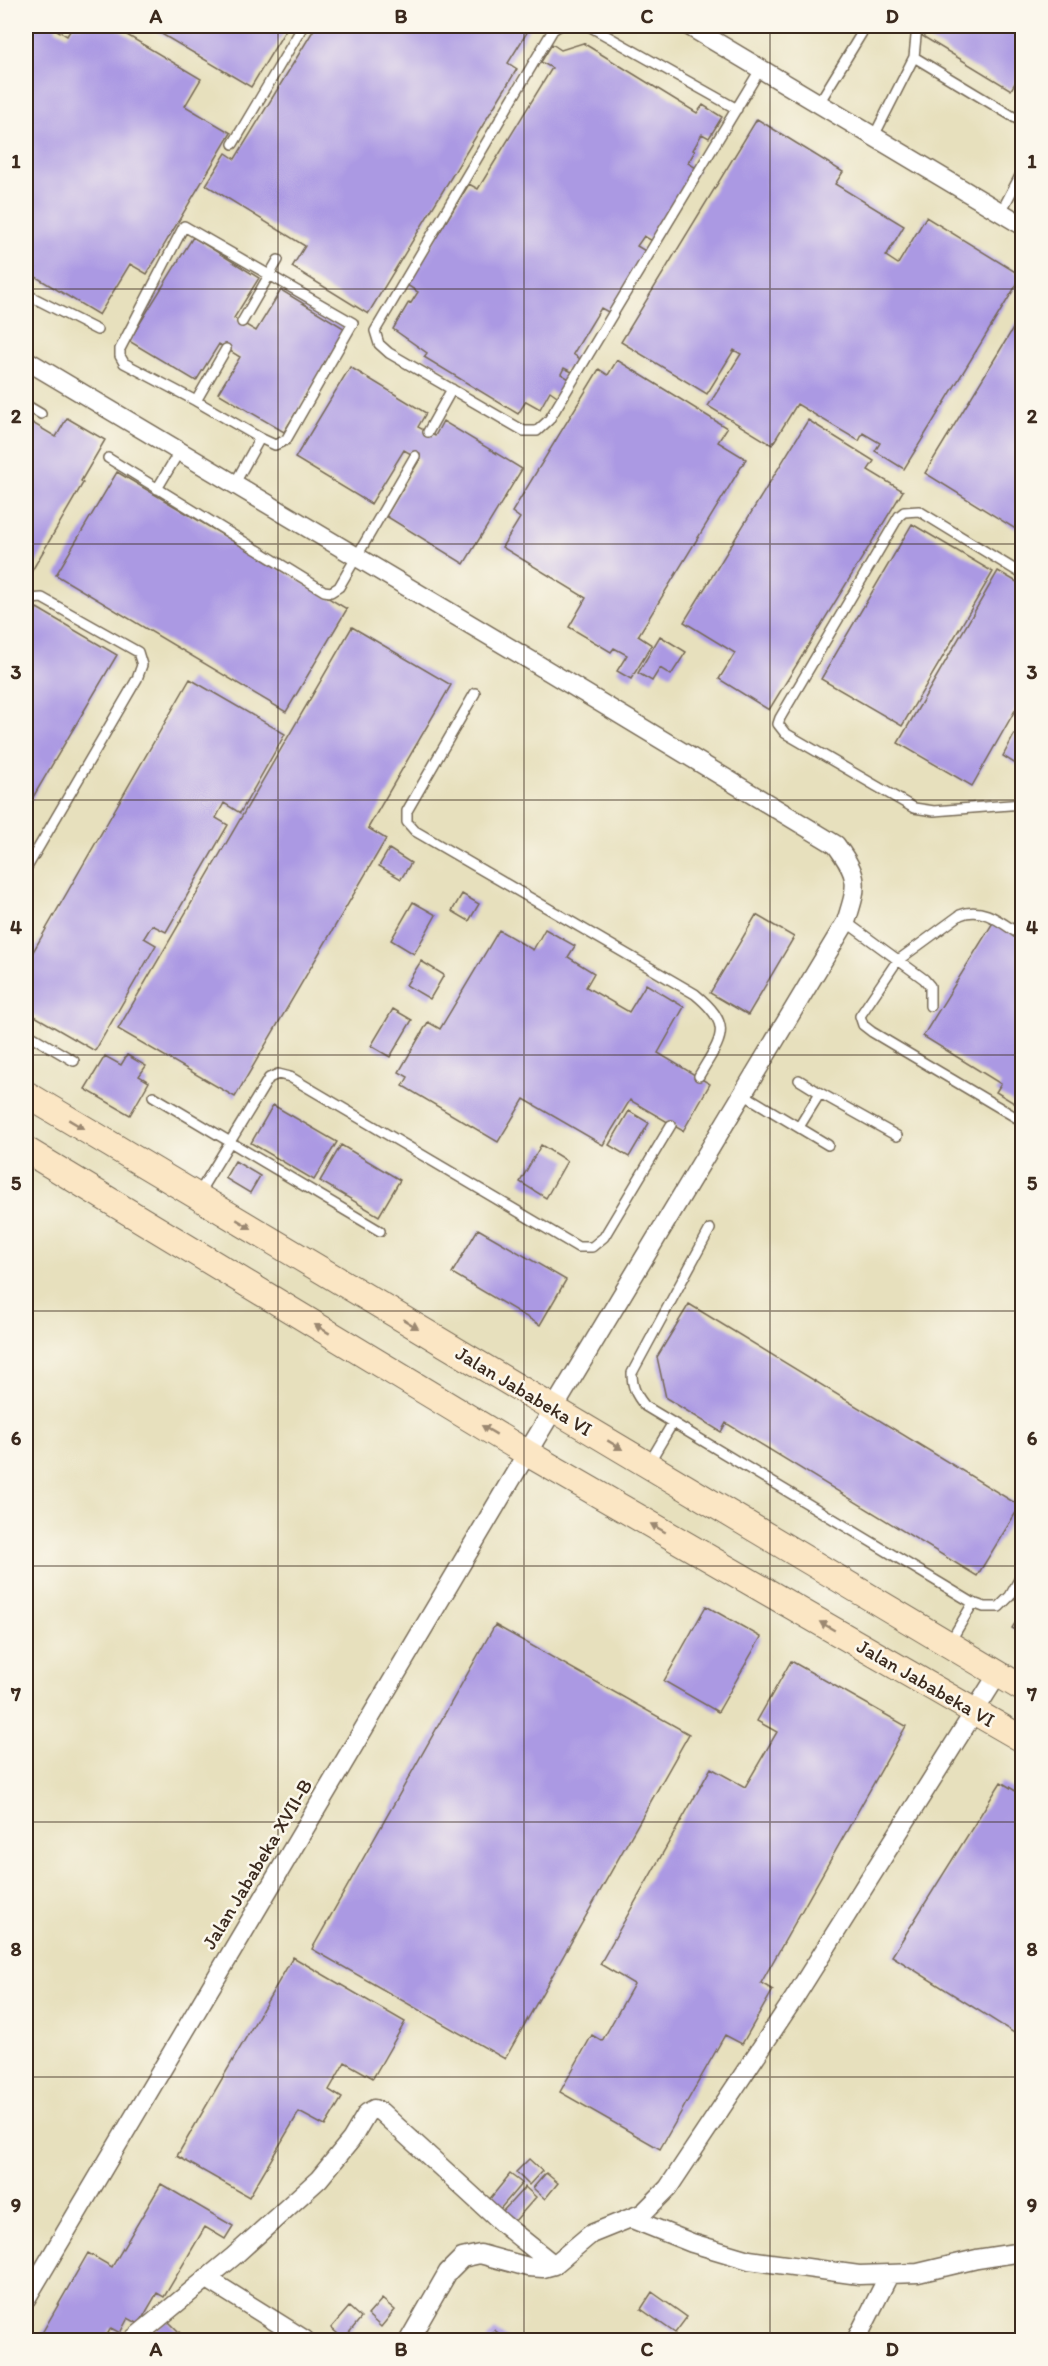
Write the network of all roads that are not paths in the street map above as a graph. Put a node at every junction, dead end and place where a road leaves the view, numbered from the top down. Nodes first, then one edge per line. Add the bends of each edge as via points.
1 (303, 26) edge
2 (559, 26) edge
3 (589, 26) edge
4 (689, 26) edge
5 (866, 26) edge
6 (917, 26) edge
7 (914, 57) junction
8 (761, 68) junction
9 (819, 103) junction
10 (737, 109) junction
11 (1023, 122) edge
12 (874, 136) junction
13 (233, 144) dead end
14 (1023, 172) edge
15 (1001, 212) junction
16 (1023, 225) edge
17 (278, 260) dead end
18 (270, 274) junction
19 (26, 294) edge
20 (242, 322) dead end
21 (97, 330) dead end
22 (226, 349) dead end
23 (26, 360) edge
24 (452, 389) junction
25 (196, 401) junction
26 (26, 405) edge
27 (41, 414) dead end
28 (428, 432) dead end
29 (260, 438) junction
30 (179, 452) junction
31 (415, 456) dead end
32 (108, 459) dead end
33 (235, 483) junction
34 (157, 489) junction
35 (356, 558) junction
36 (1023, 573) edge
37 (26, 603) edge
38 (475, 693) dead end
39 (1023, 804) edge
40 (26, 869) edge
41 (846, 922) junction
42 (1023, 936) edge
43 (897, 961) junction
44 (930, 1006) dead end
45 (26, 1033) edge
46 (74, 1061) dead end
47 (699, 1076) dead end
48 (799, 1080) dead end
49 (820, 1093) junction
50 (26, 1094) edge
51 (743, 1094) junction
52 (153, 1096) dead end
53 (1023, 1121) edge
54 (671, 1125) dead end
55 (799, 1127) junction
56 (897, 1136) dead end
57 (229, 1142) junction
58 (828, 1145) dead end
59 (26, 1150) edge
60 (197, 1196) junction
61 (710, 1228) dead end
62 (380, 1231) dead end
63 (554, 1409) junction
64 (672, 1424) junction
65 (527, 1453) junction
66 (648, 1465) junction
67 (1023, 1574) edge
68 (973, 1603) junction
69 (949, 1644) junction
70 (998, 1674) junction
71 (1023, 1688) edge
72 (975, 1711) junction
73 (1023, 1739) edge
74 (632, 2219) junction
75 (1023, 2252) edge
76 (554, 2265) junction
77 (889, 2275) junction
78 (206, 2278) junction
79 (26, 2299) edge
80 (132, 2340) edge
81 (305, 2340) edge
82 (409, 2340) edge
83 (856, 2340) edge

1 - 13 lane
2 - 24 lane via 547,40 375,331 379,344 389,353
3 - 10 lane
4 - 8 street
5 - 9 lane
6 - 7 lane
7 - 11 lane
7 - 12 lane
8 - 9 street
8 - 10 lane
9 - 12 street
10 - 24 lane via 549,420 537,431 524,431
12 - 15 street
14 - 15 lane
15 - 16 street
17 - 18 lane
18 - 20 lane
18 - 25 lane via 184,226 120,349 120,356 124,363
18 - 29 lane via 350,321 352,326 286,440 275,445
19 - 21 lane
22 - 25 lane
23 - 30 street, Jalan Jababeka XVII-B
24 - 28 lane
25 - 29 lane
26 - 27 lane
29 - 33 lane
30 - 33 street, Jalan Jababeka XVII-B
30 - 34 lane
31 - 35 lane
32 - 34 lane
33 - 35 street, Jalan Jababeka XVII-B
34 - 35 lane via 324,591 339,587
35 - 41 street, Jalan Jababeka XVII-B via 836,845 856,879
36 - 39 lane via 919,511 904,512 778,724 785,733 914,808 934,811
37 - 40 lane via 42,598 138,652 142,665
38 - 47 lane via 407,811 407,822 415,831 707,1004 721,1025 720,1040
41 - 43 lane
41 - 51 street, Jalan Jababeka XVII-B
42 - 43 lane via 987,914 969,912
43 - 44 lane via 930,986
43 - 53 lane via 860,1016 862,1025
45 - 46 lane
48 - 49 lane
49 - 55 lane
49 - 56 lane
50 -> 60 street, Jalan Jababeka VI
51 - 55 lane
51 - 63 street, Jalan Jababeka XVII-B
52 - 57 lane
54 - 57 lane via 604,1237 592,1247 578,1247 290,1077 278,1074 269,1078
55 - 58 lane
57 - 60 lane
57 - 62 lane
65 -> 59 street, Jalan Jababeka VI
60 -> 63 street, Jalan Jababeka VI
61 - 64 lane via 632,1373 632,1384 645,1406
63 - 65 street, Jalan Jababeka XVII-B
63 -> 66 street, Jalan Jababeka VI
64 - 66 lane
64 - 68 lane
72 -> 65 street, Jalan Jababeka VI
65 - 79 street, Jalan Jababeka XVII-B
66 - 69 street, Jalan Jababeka VI
67 - 68 lane via 999,1607
68 - 69 lane
69 - 70 street, Jalan Jababeka VI
70 - 71 street, Jalan Jababeka VI
70 - 72 street
72 - 73 street, Jalan Jababeka VI
72 - 74 street via 683,2167 655,2202
74 - 76 street via 591,2234
74 - 77 street via 748,2260 859,2275
75 - 77 street
76 - 78 street via 374,2109 367,2113 319,2179
76 - 82 street via 528,2267 480,2254 462,2258 448,2272
77 - 83 street
78 - 80 street
78 - 81 street

